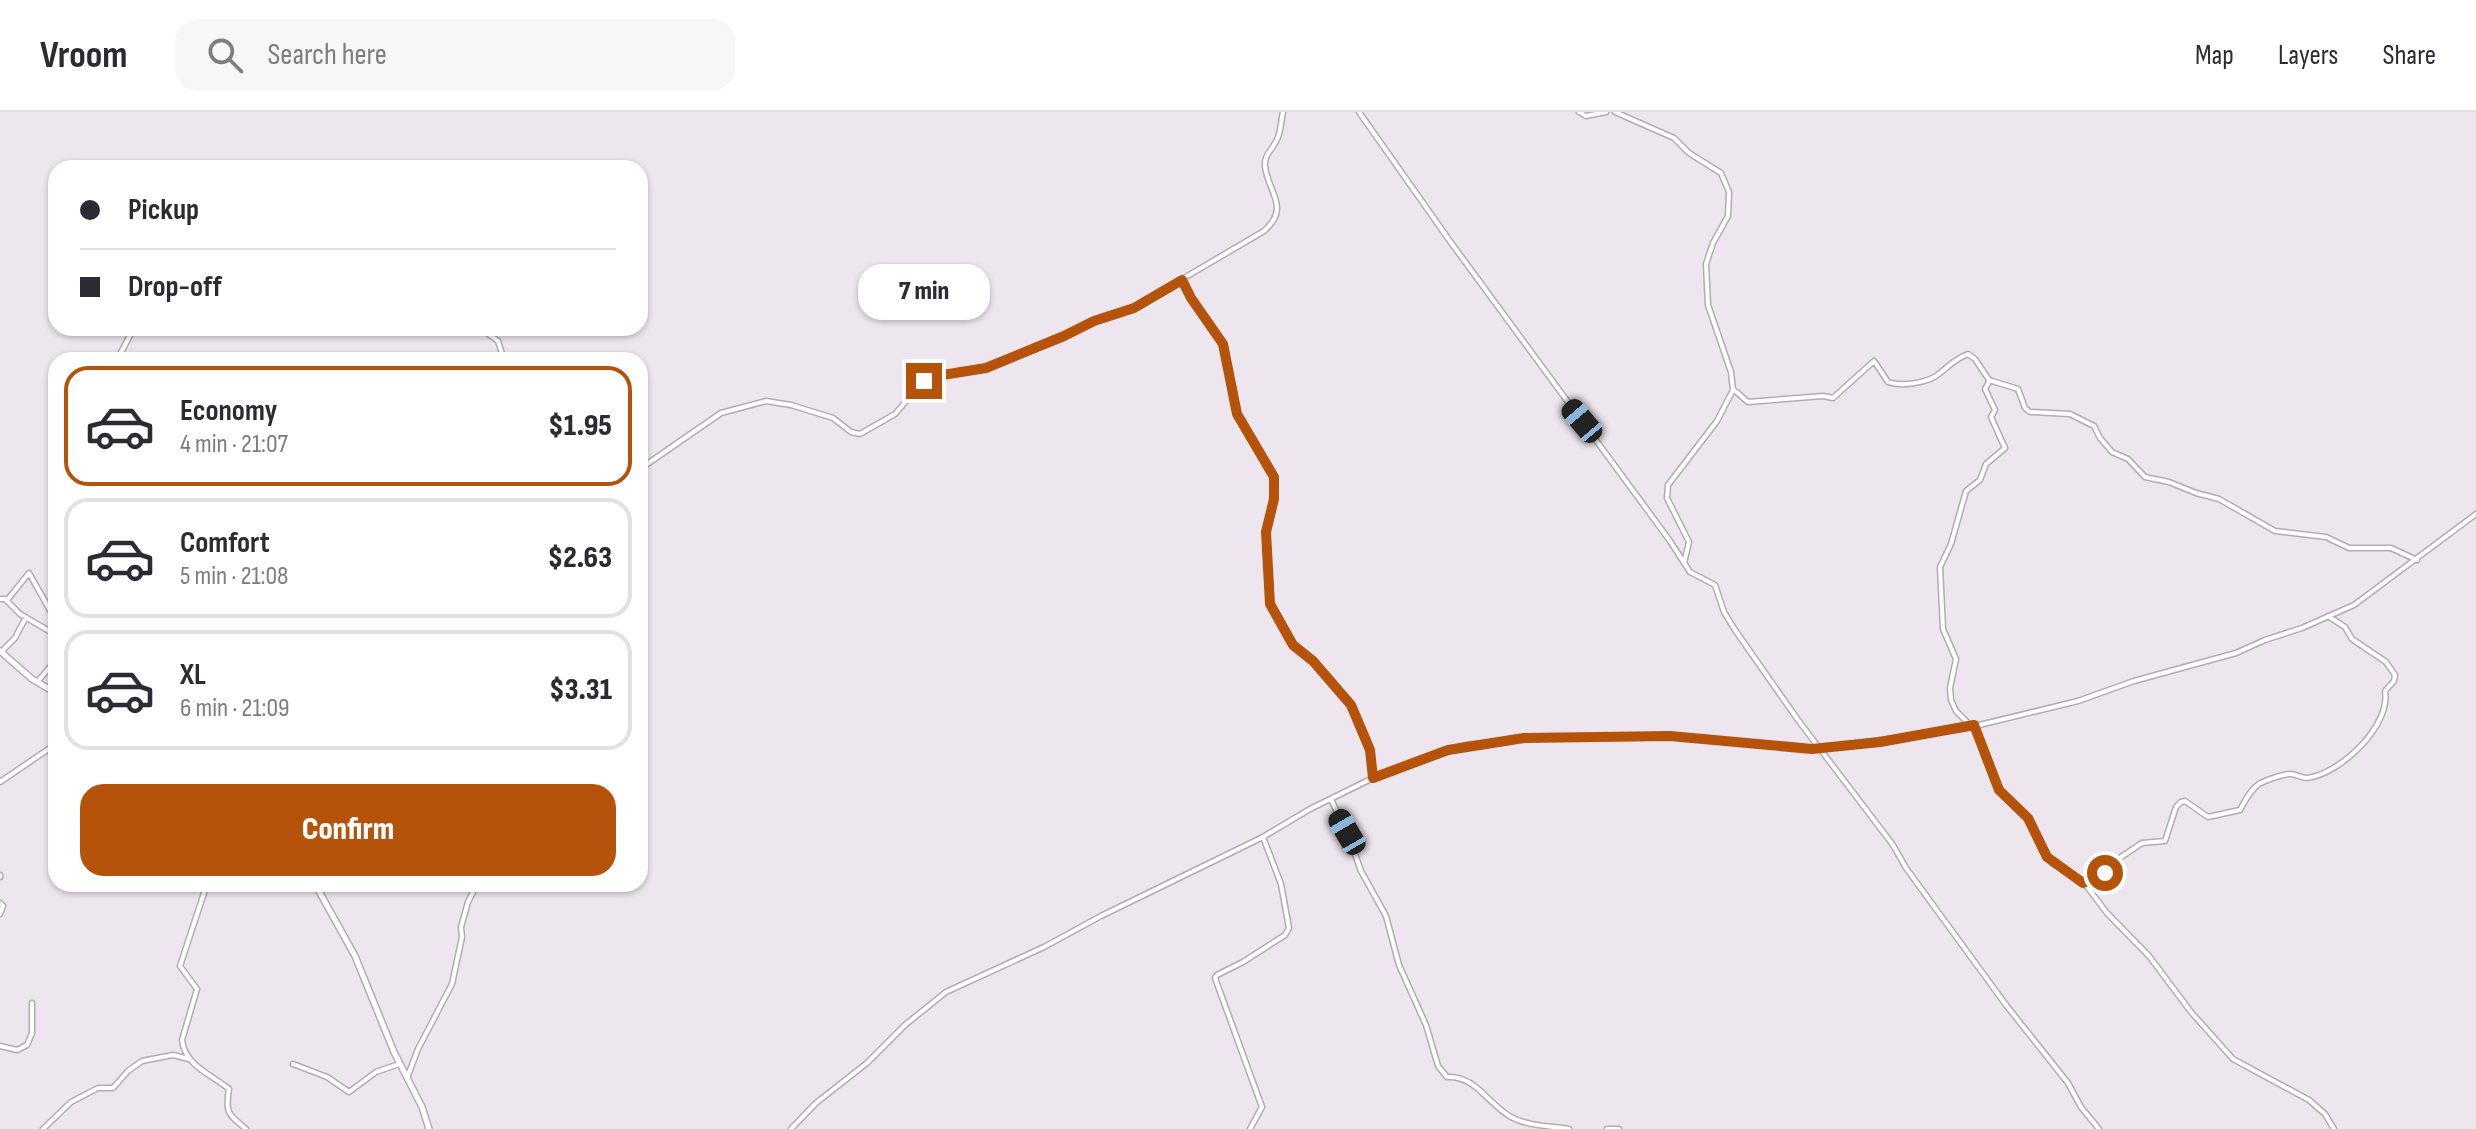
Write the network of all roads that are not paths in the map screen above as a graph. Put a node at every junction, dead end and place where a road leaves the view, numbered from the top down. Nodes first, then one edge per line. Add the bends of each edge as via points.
1 (1283, 112) edge
2 (1359, 112) edge
3 (1579, 112) edge
4 (1606, 112) edge
5 (1615, 112) edge
6 (1182, 280) junction
7 (491, 336) edge
8 (501, 352) edge
9 (1990, 380) junction
10 (1733, 389) junction
11 (648, 463) edge
12 (2476, 514) edge
13 (2417, 560) junction
14 (1684, 563) junction
15 (3, 600) edge
16 (48, 607) edge
17 (2328, 616) junction
18 (26, 617) junction
19 (48, 630) edge
20 (0, 652) edge
21 (48, 669) edge
22 (37, 682) junction
23 (48, 688) edge
24 (1973, 726) junction
25 (1821, 748) junction
26 (48, 749) edge
27 (1373, 778) junction
28 (0, 782) edge
29 (1331, 799) junction
30 (1263, 837) junction
31 (2083, 883) junction
32 (204, 892) edge
33 (319, 892) edge
34 (473, 892) edge
35 (0, 903) edge
36 (0, 914) edge
37 (32, 1003) dead end
38 (0, 1046) edge
39 (190, 1060) junction
40 (293, 1064) dead end
41 (399, 1064) junction
42 (407, 1078) junction
43 (43, 1129) edge
44 (246, 1129) edge
45 (429, 1129) edge
46 (791, 1129) edge
47 (1250, 1129) edge
48 (1569, 1129) edge
49 (1607, 1129) edge
50 (1619, 1129) edge
51 (2099, 1129) edge
52 (2334, 1129) edge

1 - 6 street via 1278,138 1265,162 1278,207 1272,222
2 - 14 street
3 - 4 street
5 - 10 street via 1674,138 1725,180 1728,216 1706,264 1708,305
6 - 11 street via 1134,308 986,368 926,378 895,414 860,434 833,418 766,401 721,413
6 - 27 street via 1223,344 1237,414 1274,477 1266,532 1270,604 1293,645 1351,705 1370,750
7 - 8 street
9 - 10 street via 1968,354 1938,375 1908,384 1888,382 1874,361 1833,398 1748,402
9 - 13 street via 2018,389 2030,412 2070,414 2094,426 2112,452 2128,459 2145,477 2219,499 2278,531 2326,537 2349,548 2391,548
9 - 24 street via 1985,389 1995,410 1991,417 2005,448 1966,491 1940,567 1943,629 1956,659 1951,700
10 - 14 street via 1717,421 1668,485 1667,498 1689,542
12 - 13 street
13 - 17 street via 2354,605
14 - 25 street via 1715,585 1727,619
15 - 16 street via 29,573
15 - 18 street
17 - 24 street via 2236,653
17 - 31 street via 2395,675 2365,742 2342,764 2323,772 2307,778 2289,774 2262,783 2240,810 2208,817 2181,802 2165,841 2142,843 2101,876
18 - 19 street
18 - 20 street
20 - 22 street
21 - 22 street
22 - 23 street
24 - 25 street
24 - 31 street via 1999,790 2028,818 2047,857
25 - 27 street via 1670,736 1524,738 1448,750
25 - 51 street
26 - 28 street
27 - 29 street
29 - 30 street
29 - 48 street via 1386,916 1440,1071 1472,1084 1513,1119
30 - 46 street via 946,992
30 - 47 street via 1281,884 1289,928 1215,977 1262,1107
31 - 52 street via 2228,1054 2309,1100
32 - 39 street via 180,966 197,989 182,1040
33 - 41 street via 359,965
34 - 42 street via 452,984
35 - 36 street
37 - 38 street via 27,1045 17,1050
39 - 43 street via 164,1056 136,1063 113,1088 98,1088 71,1102
39 - 44 street via 229,1089 228,1113
40 - 41 street via 349,1092 376,1072
41 - 42 street
42 - 45 street
49 - 50 street

